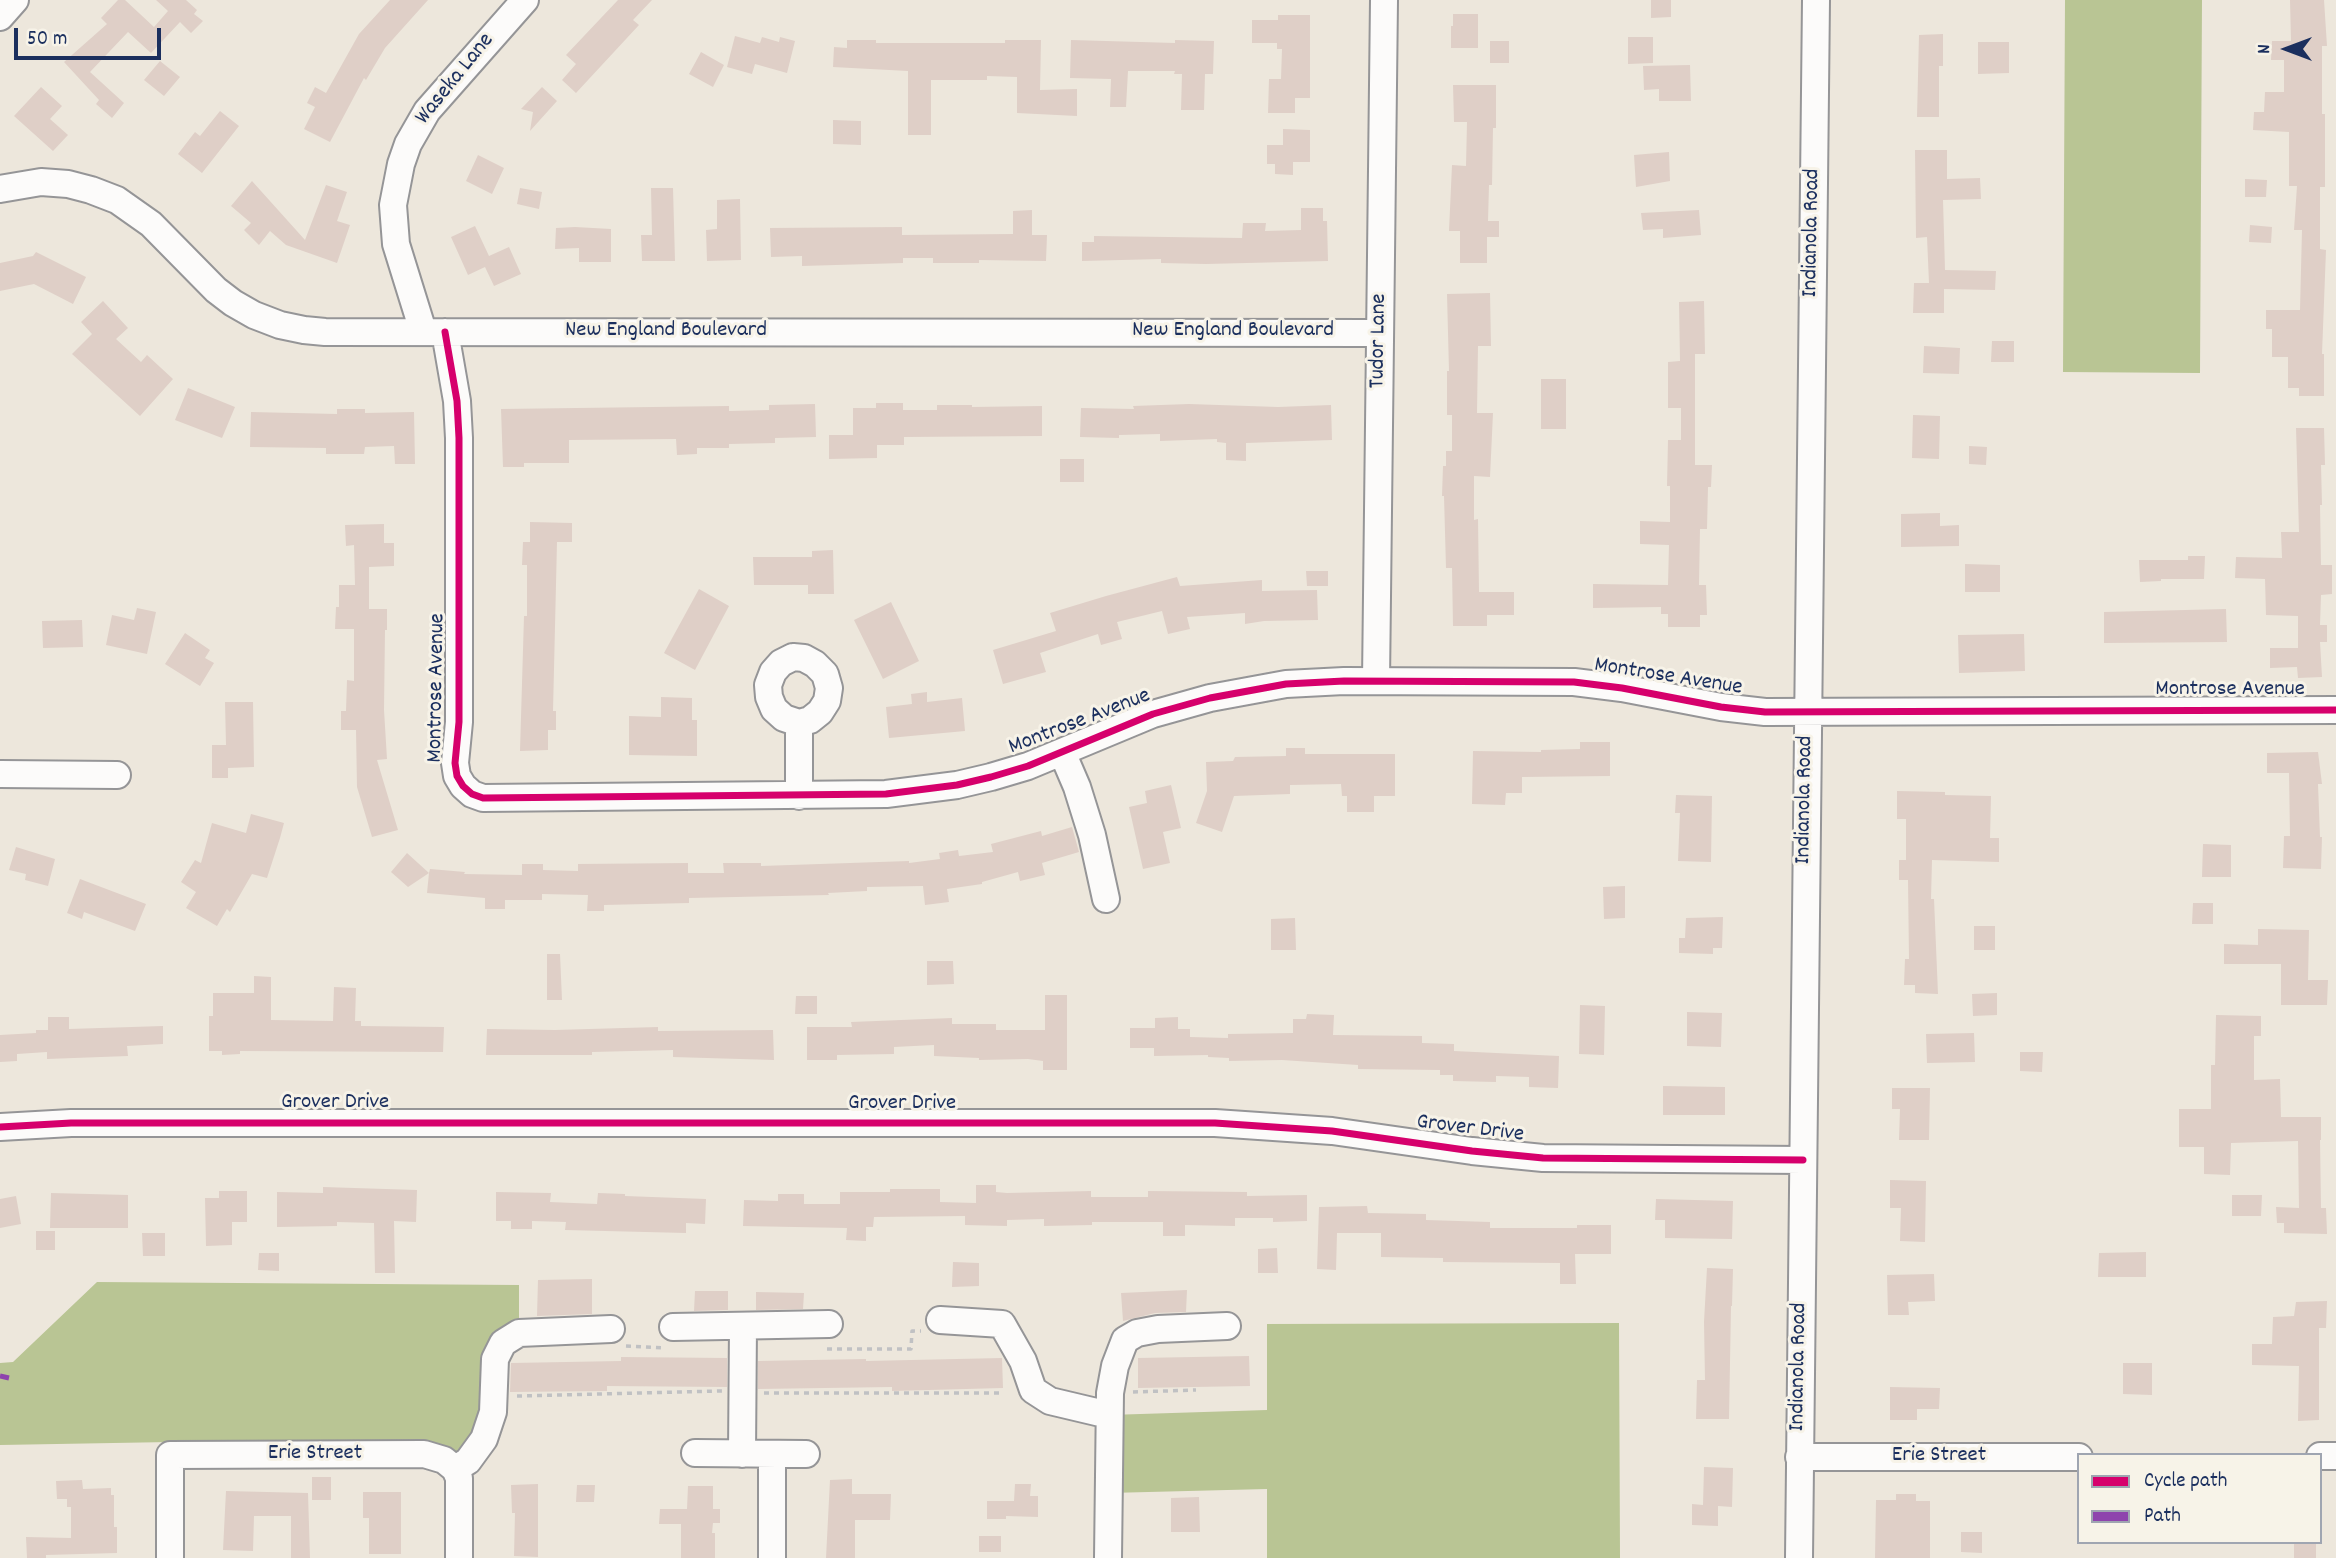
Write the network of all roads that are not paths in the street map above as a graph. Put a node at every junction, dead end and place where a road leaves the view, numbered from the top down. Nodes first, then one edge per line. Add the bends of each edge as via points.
1 (15, 0) edge
2 (525, 0) edge
3 (1384, 0) edge
4 (1816, 0) edge
5 (0, 17) edge
6 (0, 189) edge
7 (434, 331) junction
8 (1380, 332) junction
9 (1376, 681) junction
10 (2336, 710) edge
11 (1807, 711) junction
12 (799, 723) dead end
13 (1062, 752) junction
14 (0, 774) edge
15 (117, 775) dead end
16 (799, 796) junction
17 (1106, 899) dead end
18 (0, 1127) edge
19 (1803, 1160) junction
20 (932, 1325) road end
21 (743, 1326) junction
22 (1227, 1326) dead end
23 (603, 1330) road end
24 (674, 1337) road end
25 (828, 1337) road end
26 (1109, 1404) junction
27 (695, 1454) dead end
28 (741, 1454) junction
29 (806, 1454) dead end
30 (772, 1455) junction
31 (1800, 1457) junction
32 (2077, 1457) edge
33 (455, 1469) junction
34 (170, 1558) edge
35 (459, 1558) edge
36 (772, 1558) edge
37 (1108, 1558) edge
38 (1799, 1558) edge

1 - 5 street
2 - 7 street, Waseka Lane via 427,111 401,164 393,205 396,244
3 - 8 street, Tudor Lane
4 - 11 street, Indianola Road
6 - 7 street, New England Boulevard via 68,184 117,200 151,224 216,290 254,315 280,325 325,332
7 - 8 street, New England Boulevard
7 - 16 street, Montrose Avenue via 457,401 459,722 455,763 463,786 483,798
8 - 9 street, Tudor Lane
9 - 11 street, Montrose Avenue via 1574,682 1721,707
9 - 13 street, Montrose Avenue via 1286,684 1210,698 1153,715
10 - 11 street, Montrose Avenue
11 - 19 street, Indianola Road
12 - 16 street
13 - 16 street, Montrose Avenue via 957,785 886,794
13 - 17 street via 1092,835
14 - 15 street
18 - 19 street, Grover Drive via 71,1122 1215,1124 1332,1131 1543,1158
19 - 31 street, Indianola Road
20 - 26 street via 1002,1324 1024,1361 1033,1390 1050,1401
21 - 24 street
21 - 25 street
21 - 28 street
22 - 26 street via 1158,1329 1125,1340
23 - 33 street via 519,1333 503,1343 495,1359 493,1412 484,1439 468,1461
26 - 37 street
27 - 28 street
28 - 30 street
29 - 30 street
30 - 36 street
31 - 32 street, Erie Street
31 - 38 street, Indianola Road
33 - 34 street, Erie Street via 425,1454 170,1455
33 - 35 street via 459,1478

